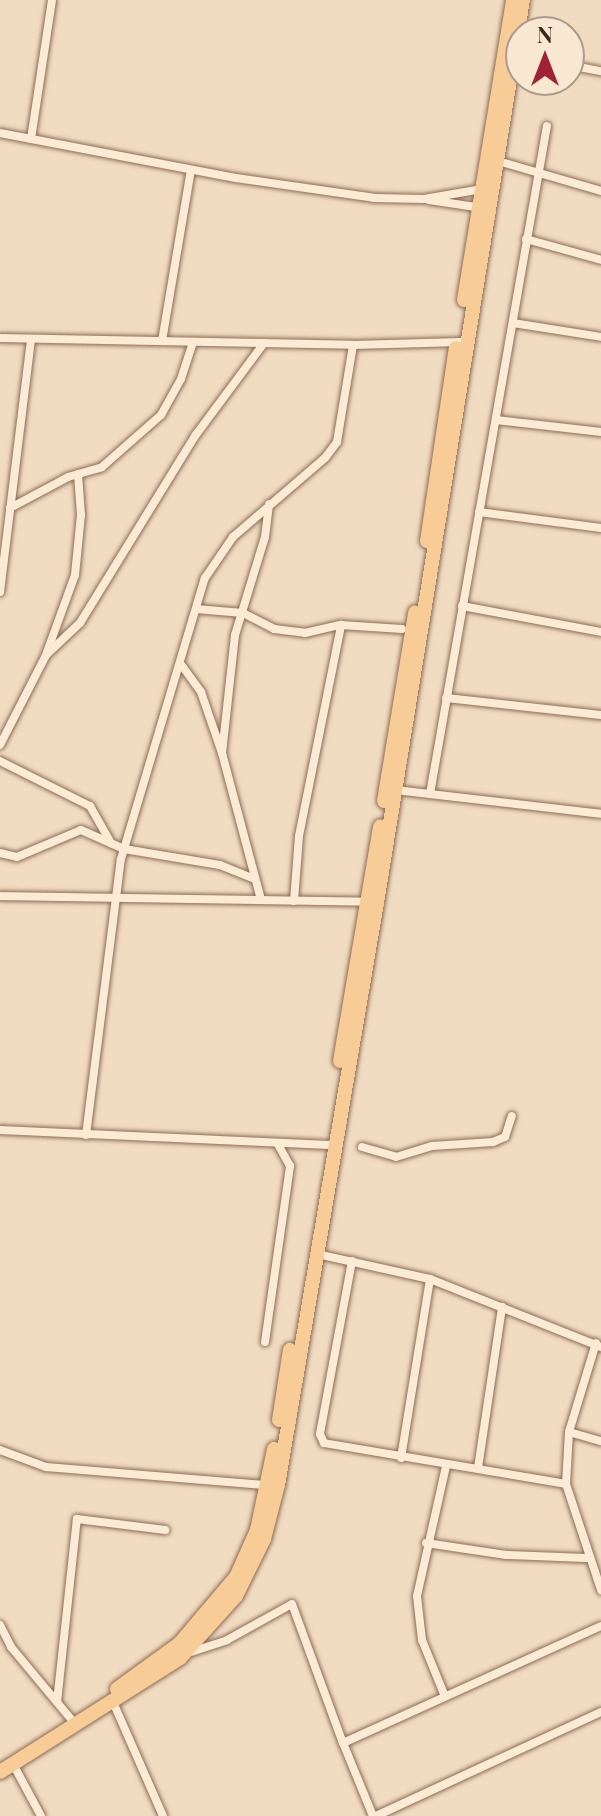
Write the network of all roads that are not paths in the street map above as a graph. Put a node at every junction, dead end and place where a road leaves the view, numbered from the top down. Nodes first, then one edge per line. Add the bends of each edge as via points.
1 (52, 0) edge
2 (513, 0) edge
3 (510, 96) edge
4 (547, 126) dead end
5 (0, 133) edge
6 (31, 139) junction
7 (498, 161) junction
8 (191, 170) junction
9 (539, 171) junction
10 (482, 189) junction
11 (601, 191) edge
12 (424, 199) junction
13 (485, 209) junction
14 (526, 239) junction
15 (601, 260) edge
16 (513, 323) junction
17 (601, 337) edge
18 (0, 338) edge
19 (31, 339) junction
20 (162, 341) junction
21 (193, 342) junction
22 (461, 342) junction
23 (264, 343) junction
24 (353, 345) junction
25 (496, 420) junction
26 (601, 432) edge
27 (78, 474) junction
28 (269, 504) junction
29 (10, 508) junction
30 (479, 512) junction
31 (601, 528) edge
32 (0, 592) edge
33 (462, 606) junction
34 (196, 609) junction
35 (243, 613) junction
36 (341, 625) junction
37 (402, 629) dead end
38 (601, 632) edge
39 (46, 655) junction
40 (180, 663) junction
41 (446, 698) junction
42 (601, 715) edge
43 (0, 745) edge
44 (222, 753) junction
45 (0, 761) edge
46 (395, 790) junction
47 (430, 794) junction
48 (601, 814) edge
49 (111, 843) junction
50 (124, 849) junction
51 (0, 853) edge
52 (253, 878) junction
53 (0, 896) edge
54 (116, 897) junction
55 (261, 900) junction
56 (294, 901) junction
57 (367, 902) junction
58 (512, 1116) dead end
59 (0, 1130) edge
60 (86, 1135) junction
61 (277, 1143) junction
62 (331, 1144) junction
63 (362, 1147) dead end
64 (317, 1254) junction
65 (352, 1261) junction
66 (430, 1279) junction
67 (502, 1307) junction
68 (265, 1342) dead end
69 (598, 1345) edge
70 (569, 1432) junction
71 (601, 1441) edge
72 (0, 1450) edge
73 (401, 1458) junction
74 (446, 1466) junction
75 (478, 1468) junction
76 (566, 1484) junction
77 (267, 1485) junction
78 (165, 1530) dead end
79 (426, 1543) junction
80 (588, 1558) junction
81 (601, 1590) edge
82 (0, 1625) edge
83 (601, 1626) edge
84 (11, 1647) junction
85 (0, 1655) edge
86 (180, 1658) junction
87 (444, 1694) junction
88 (57, 1702) junction
89 (113, 1702) junction
90 (601, 1712) edge
91 (71, 1719) junction
92 (343, 1743) junction
93 (4, 1765) edge
94 (41, 1816) edge
95 (163, 1816) edge
96 (375, 1816) edge

1 - 6 street
2 - 10 main road
3 - 7 main road
4 - 9 street
5 - 6 street
6 - 8 street
7 - 9 street
7 - 13 main road
8 - 12 street via 374,198
8 - 20 street
9 - 11 street
9 - 14 street
10 - 12 street
10 - 13 main road
12 - 13 street
13 - 22 main road
14 - 15 street
14 - 16 street
16 - 17 street
16 - 25 street
18 - 19 street
19 - 20 street
19 - 29 street
20 - 21 street
21 - 23 street
21 - 27 street via 161,415 102,467
22 - 24 street
22 - 46 main road
22 - 57 main road
23 - 24 street
23 - 39 street via 195,436 80,623
24 - 28 street via 337,442
25 - 26 street
25 - 30 street
27 - 29 street
27 - 39 street via 81,515 75,575
28 - 34 street via 215,557
28 - 35 street
29 - 32 street
30 - 31 street
30 - 33 street
33 - 38 street
33 - 41 street
34 - 35 street
34 - 40 street
35 - 36 street via 274,629 305,633
35 - 44 street via 235,635
36 - 37 street
36 - 56 street via 299,836
39 - 43 street
40 - 44 street via 201,692
40 - 50 street
41 - 42 street
41 - 47 street
44 - 52 street
45 - 49 street via 90,806
46 - 47 street
46 - 62 main road
47 - 48 street
49 - 50 street
49 - 51 street via 81,830 17,857
50 - 52 street via 220,865
50 - 54 street
52 - 55 street
53 - 54 street
54 - 55 street
54 - 60 street
55 - 56 street
56 - 57 street
57 - 62 main road
58 - 63 street via 505,1137 493,1142 432,1146 396,1157
59 - 60 street
60 - 61 street
61 - 62 street
61 - 68 street via 290,1166
62 - 64 main road
62 - 77 main road
64 - 65 street
64 - 86 main road via 264,1539 236,1596
65 - 66 street
65 - 73 street via 321,1440
66 - 67 street
66 - 73 street
67 - 69 street
67 - 75 street
69 - 70 street
70 - 71 street
70 - 76 street
72 - 77 street via 46,1467
73 - 74 street
74 - 75 street
74 - 79 street
75 - 76 street
76 - 80 street
77 - 91 main road via 250,1547 220,1600 160,1660
78 - 88 street via 77,1519
79 - 80 street via 506,1555
79 - 87 street via 417,1596 422,1640
80 - 81 street
82 - 84 street
83 - 87 street
84 - 85 street
84 - 88 street
86 - 89 main road
86 - 92 street via 227,1640 292,1604
87 - 92 street
88 - 91 street
89 - 93 main road
89 - 95 street
90 - 96 street
91 - 93 main road
92 - 96 street
93 - 94 street

